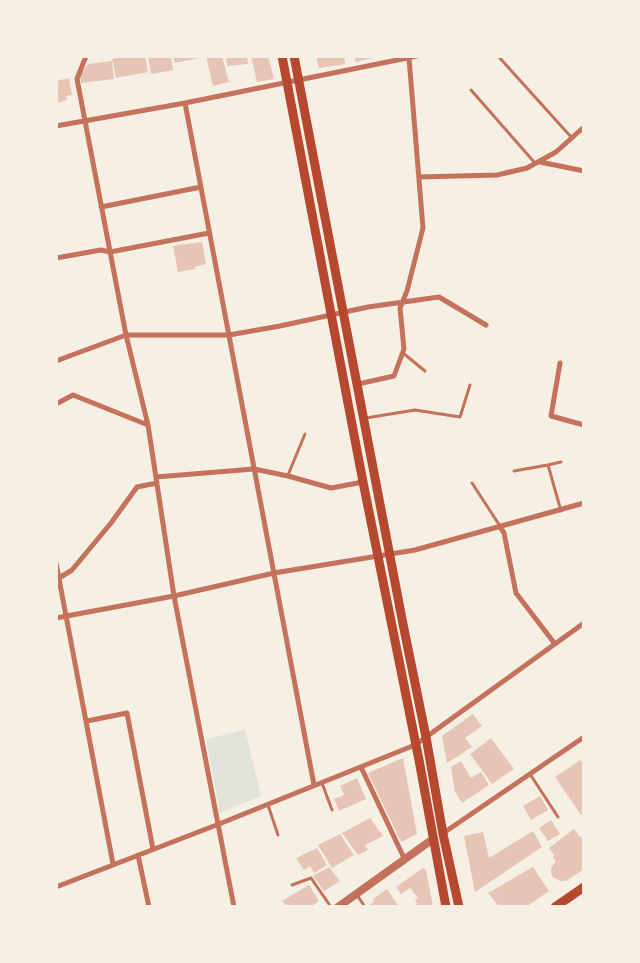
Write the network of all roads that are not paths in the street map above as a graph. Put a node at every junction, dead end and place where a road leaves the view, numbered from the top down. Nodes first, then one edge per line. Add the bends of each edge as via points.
1 (86, 56) edge
2 (282, 56) edge
3 (294, 56) edge
4 (417, 56) edge
5 (498, 56) edge
6 (409, 58) junction
7 (299, 80) junction
8 (287, 83) junction
9 (471, 90) dead end
10 (185, 103) junction
11 (84, 121) junction
12 (56, 126) edge
13 (584, 127) edge
14 (572, 138) junction
15 (537, 163) junction
16 (584, 171) edge
17 (419, 177) junction
18 (201, 187) junction
19 (101, 206) junction
20 (209, 233) junction
21 (110, 252) junction
22 (56, 258) edge
23 (402, 301) junction
24 (344, 312) junction
25 (332, 315) junction
26 (486, 325) dead end
27 (126, 335) junction
28 (228, 335) junction
29 (403, 352) junction
30 (56, 361) edge
31 (560, 362) dead end
32 (425, 371) dead end
33 (358, 384) junction
34 (470, 385) dead end
35 (56, 404) edge
36 (364, 418) junction
37 (148, 425) junction
38 (584, 425) edge
39 (305, 434) dead end
40 (561, 462) dead end
41 (548, 465) junction
42 (254, 469) junction
43 (514, 471) dead end
44 (288, 476) junction
45 (156, 477) junction
46 (363, 482) junction
47 (472, 483) dead end
48 (157, 484) junction
49 (584, 503) edge
50 (561, 511) junction
51 (500, 527) junction
52 (390, 554) junction
53 (379, 557) junction
54 (56, 564) edge
55 (274, 574) junction
56 (59, 578) junction
57 (174, 596) junction
58 (67, 615) junction
59 (56, 618) edge
60 (584, 623) edge
61 (555, 644) junction
62 (87, 721) junction
63 (426, 737) junction
64 (584, 737) edge
65 (415, 745) junction
66 (360, 767) junction
67 (530, 774) junction
68 (322, 782) junction
69 (314, 785) junction
70 (268, 804) junction
71 (332, 810) dead end
72 (558, 817) dead end
73 (219, 824) junction
74 (443, 834) junction
75 (278, 835) dead end
76 (433, 839) junction
77 (153, 849) junction
78 (138, 855) junction
79 (405, 860) junction
80 (114, 864) junction
81 (292, 885) dead end
82 (56, 887) edge
83 (584, 887) edge
84 (356, 894) junction
85 (149, 907) edge
86 (234, 907) edge
87 (331, 907) edge
88 (338, 907) edge
89 (365, 907) edge
90 (446, 907) edge
91 (459, 907) edge
92 (555, 907) edge

1 - 11 street via 77,79
2 - 8 main road
3 - 7 main road
4 - 6 street
5 - 14 lane
6 - 7 street
6 - 17 street
7 - 8 street
7 - 24 main road
8 - 10 street
8 - 25 main road
9 - 15 lane
10 - 11 street
10 - 18 street
11 - 12 street
11 - 19 street
13 - 14 street
14 - 15 street
15 - 16 street
15 - 17 street via 497,175
17 - 23 street via 423,228
18 - 19 street
18 - 20 street
19 - 21 street
20 - 21 street
20 - 28 street
21 - 22 street via 101,250
21 - 27 street
23 - 24 street
23 - 26 street via 439,297
23 - 29 street
24 - 25 street
24 - 33 main road
25 - 28 street
25 - 46 main road
27 - 28 street
27 - 30 street
27 - 37 street
28 - 42 street
29 - 32 lane
29 - 33 street via 394,376
31 - 38 street via 550,416
33 - 36 main road
34 - 36 lane via 460,418 415,410
35 - 37 street via 73,395
36 - 52 main road
37 - 45 street
39 - 44 lane
40 - 41 lane
41 - 43 lane
41 - 50 lane
42 - 44 street
42 - 45 street
42 - 55 street
44 - 46 street via 331,488
45 - 48 street
46 - 53 main road
47 - 51 lane
48 - 56 street via 137,487 72,570
48 - 57 street
49 - 50 street
50 - 51 street
51 - 52 street
51 - 61 street via 516,593
52 - 53 street
52 - 63 main road
53 - 55 street
53 - 65 main road
54 - 56 street
55 - 57 street
55 - 69 street
56 - 58 street
57 - 58 street
57 - 73 street
58 - 59 street
58 - 62 street
60 - 61 street
61 - 63 street
62 - 77 street via 127,713
62 - 80 street
63 - 65 street
63 - 74 main road
64 - 67 street
65 - 66 street
65 - 76 main road
66 - 68 street
66 - 79 street
67 - 72 lane
67 - 74 street
68 - 69 street
68 - 71 lane
69 - 70 street
70 - 73 street
70 - 75 lane
73 - 77 street
73 - 86 street
74 - 76 street
74 - 91 main road
76 - 79 street
76 - 90 main road
77 - 78 street
78 - 80 street
78 - 85 street
79 - 84 street
80 - 82 street
81 - 87 lane via 311,878
83 - 92 main road
84 - 88 street
84 - 89 lane

